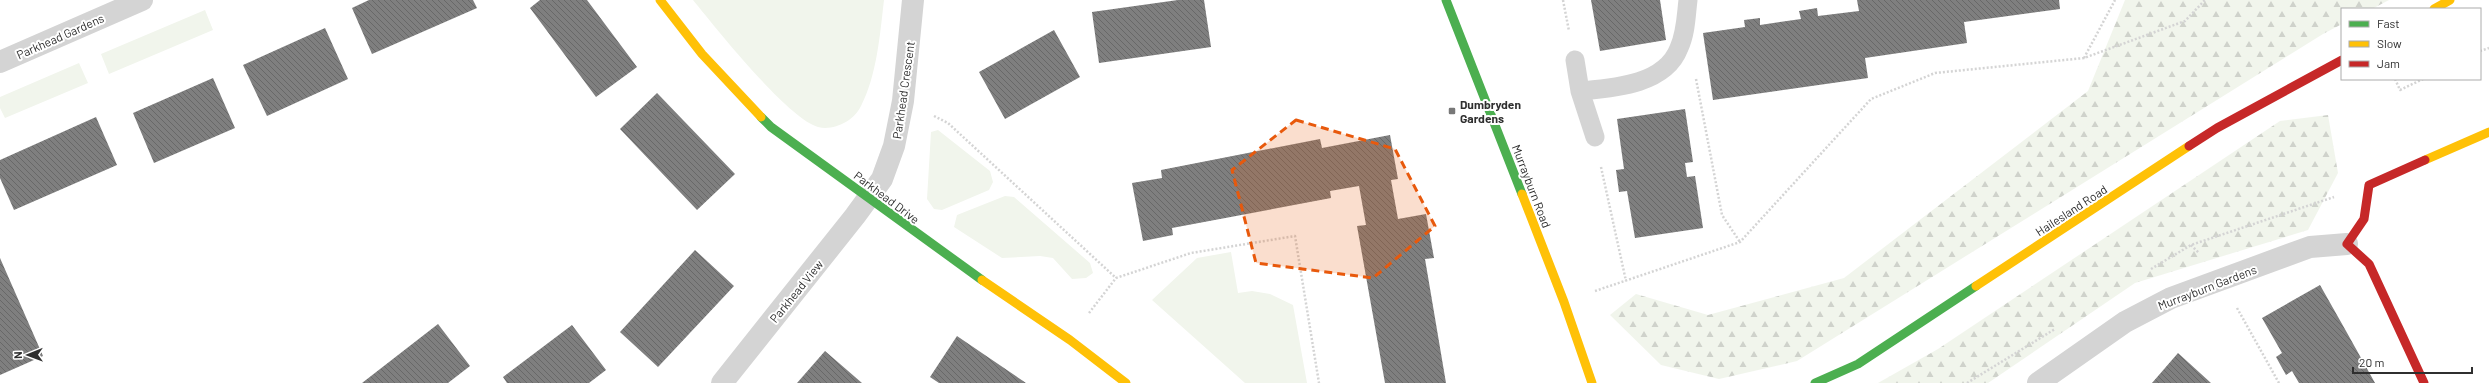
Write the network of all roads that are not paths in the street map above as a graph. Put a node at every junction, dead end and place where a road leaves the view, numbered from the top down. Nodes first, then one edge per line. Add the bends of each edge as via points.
1 (142, 0) edge
2 (660, 0) edge
3 (913, 0) edge
4 (1446, 0) edge
5 (1688, 0) edge
6 (2450, 0) edge
7 (2436, 8) edge
8 (1575, 60) dead end
9 (2341, 61) edge
10 (0, 62) edge
11 (1580, 91) junction
12 (2489, 132) edge
13 (1594, 137) road end
14 (869, 198) junction
15 (2347, 244) junction
16 (722, 383) edge
17 (1126, 383) edge
18 (1592, 383) edge
19 (1816, 383) edge
20 (2038, 383) edge
21 (2424, 383) edge

1 - 10 street, Parkhead Gardens
2 - 14 street, Parkhead Drive via 702,54 771,127
3 - 14 street, Parkhead Crescent via 903,101 894,146 882,179
4 - 18 street, Murrayburn Road via 1564,302
5 - 11 lane via 1684,32 1679,49 1670,64 1650,76 1627,85
6 - 7 street
8 - 11 lane
9 - 19 street, Hailesland Road via 2217,128 1858,364
11 - 13 lane
12 - 15 street via 2369,185 2364,219
14 - 16 street, Parkhead View
14 - 17 street, Parkhead Drive via 939,251 1070,340
15 - 20 street, Murrayburn Gardens via 2310,247 2171,298 2125,322
15 - 21 street via 2369,264

